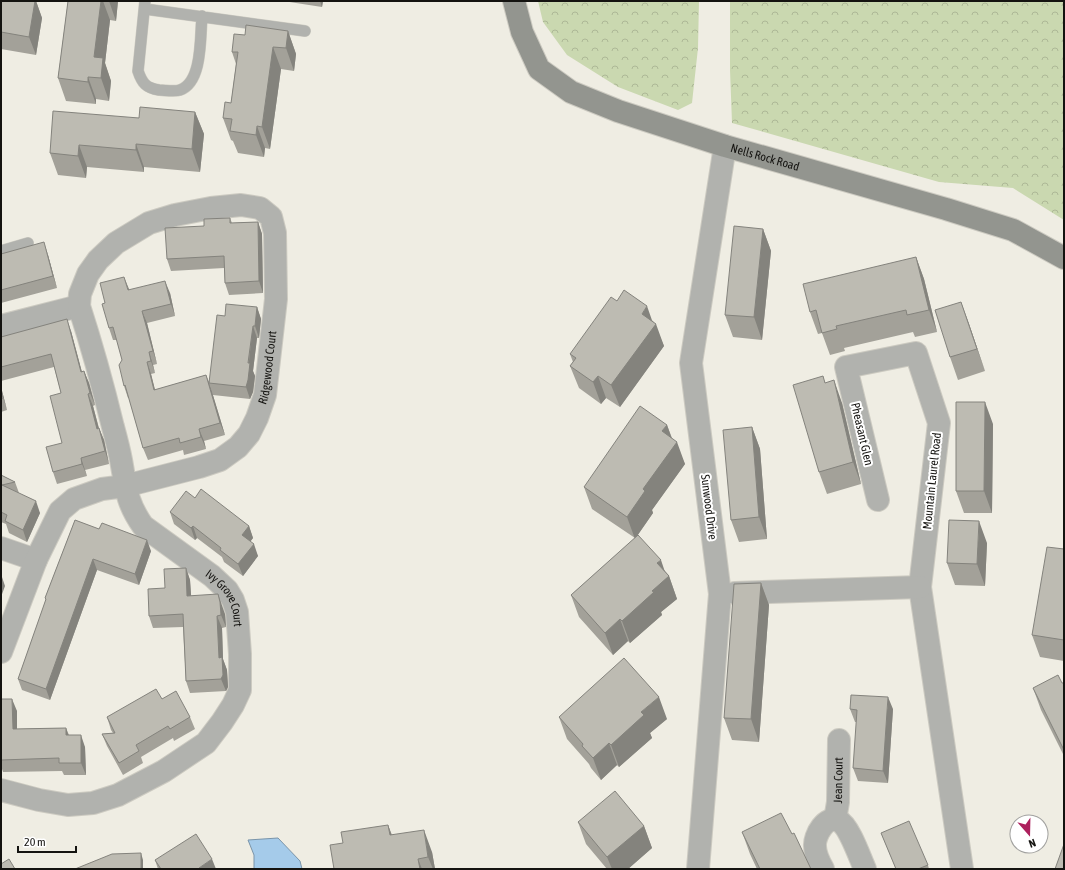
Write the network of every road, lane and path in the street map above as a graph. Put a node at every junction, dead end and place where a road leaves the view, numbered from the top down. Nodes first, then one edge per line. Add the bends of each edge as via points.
1 (514, 1) edge
2 (145, 5) edge
3 (202, 16) junction
4 (305, 31) dead end
5 (725, 146) junction
6 (28, 243) dead end
7 (1, 250) edge
8 (1064, 258) edge
9 (79, 306) junction
10 (1, 326) edge
11 (846, 367) joint
12 (125, 486) junction
13 (878, 500) dead end
14 (1, 548) edge
15 (36, 560) junction
16 (920, 587) junction
17 (720, 594) junction
18 (1, 652) edge
19 (839, 740) dead end
20 (1, 790) edge
21 (835, 820) junction
22 (698, 869) edge
23 (823, 869) edge
24 (865, 869) edge
25 (962, 869) edge

1 - 5 main road, Nells Rock Road via 522,32 539,68 570,92 618,111
2 - 3 lane
2 - 3 lane via 138,70 141,81 151,89 180,90 191,83 197,66
3 - 4 lane
5 - 8 main road, Nells Rock Road via 1014,230
5 - 17 street, Sunwood Drive via 691,363
6 - 7 lane
9 - 10 street
9 - 12 street, Ridgewood Court via 102,382
9 - 12 street, Ridgewood Court via 80,294 88,274 98,260 116,243 149,223 174,215 241,205 260,208 271,217 275,233 276,299 265,395 255,424 238,447 220,460
11 - 13 street, Pheasant Glen
11 - 16 street, Mountain Laurel Road via 916,353 938,422
12 - 15 street via 102,489 69,503 60,511
12 - 20 street, Ivy Grove Court via 128,500 143,526 212,576 227,590 233,600 237,612 240,647 240,690 222,722 206,742 164,771 118,795 93,803 68,805
14 - 15 street
15 - 18 street
16 - 17 street
16 - 25 street, Mountain Laurel Road
17 - 22 street, Sunwood Drive
19 - 21 street, Jean Court via 838,802
21 - 23 street, Jean Court via 826,822 814,844
21 - 24 street, Jean Court via 843,825 850,835

